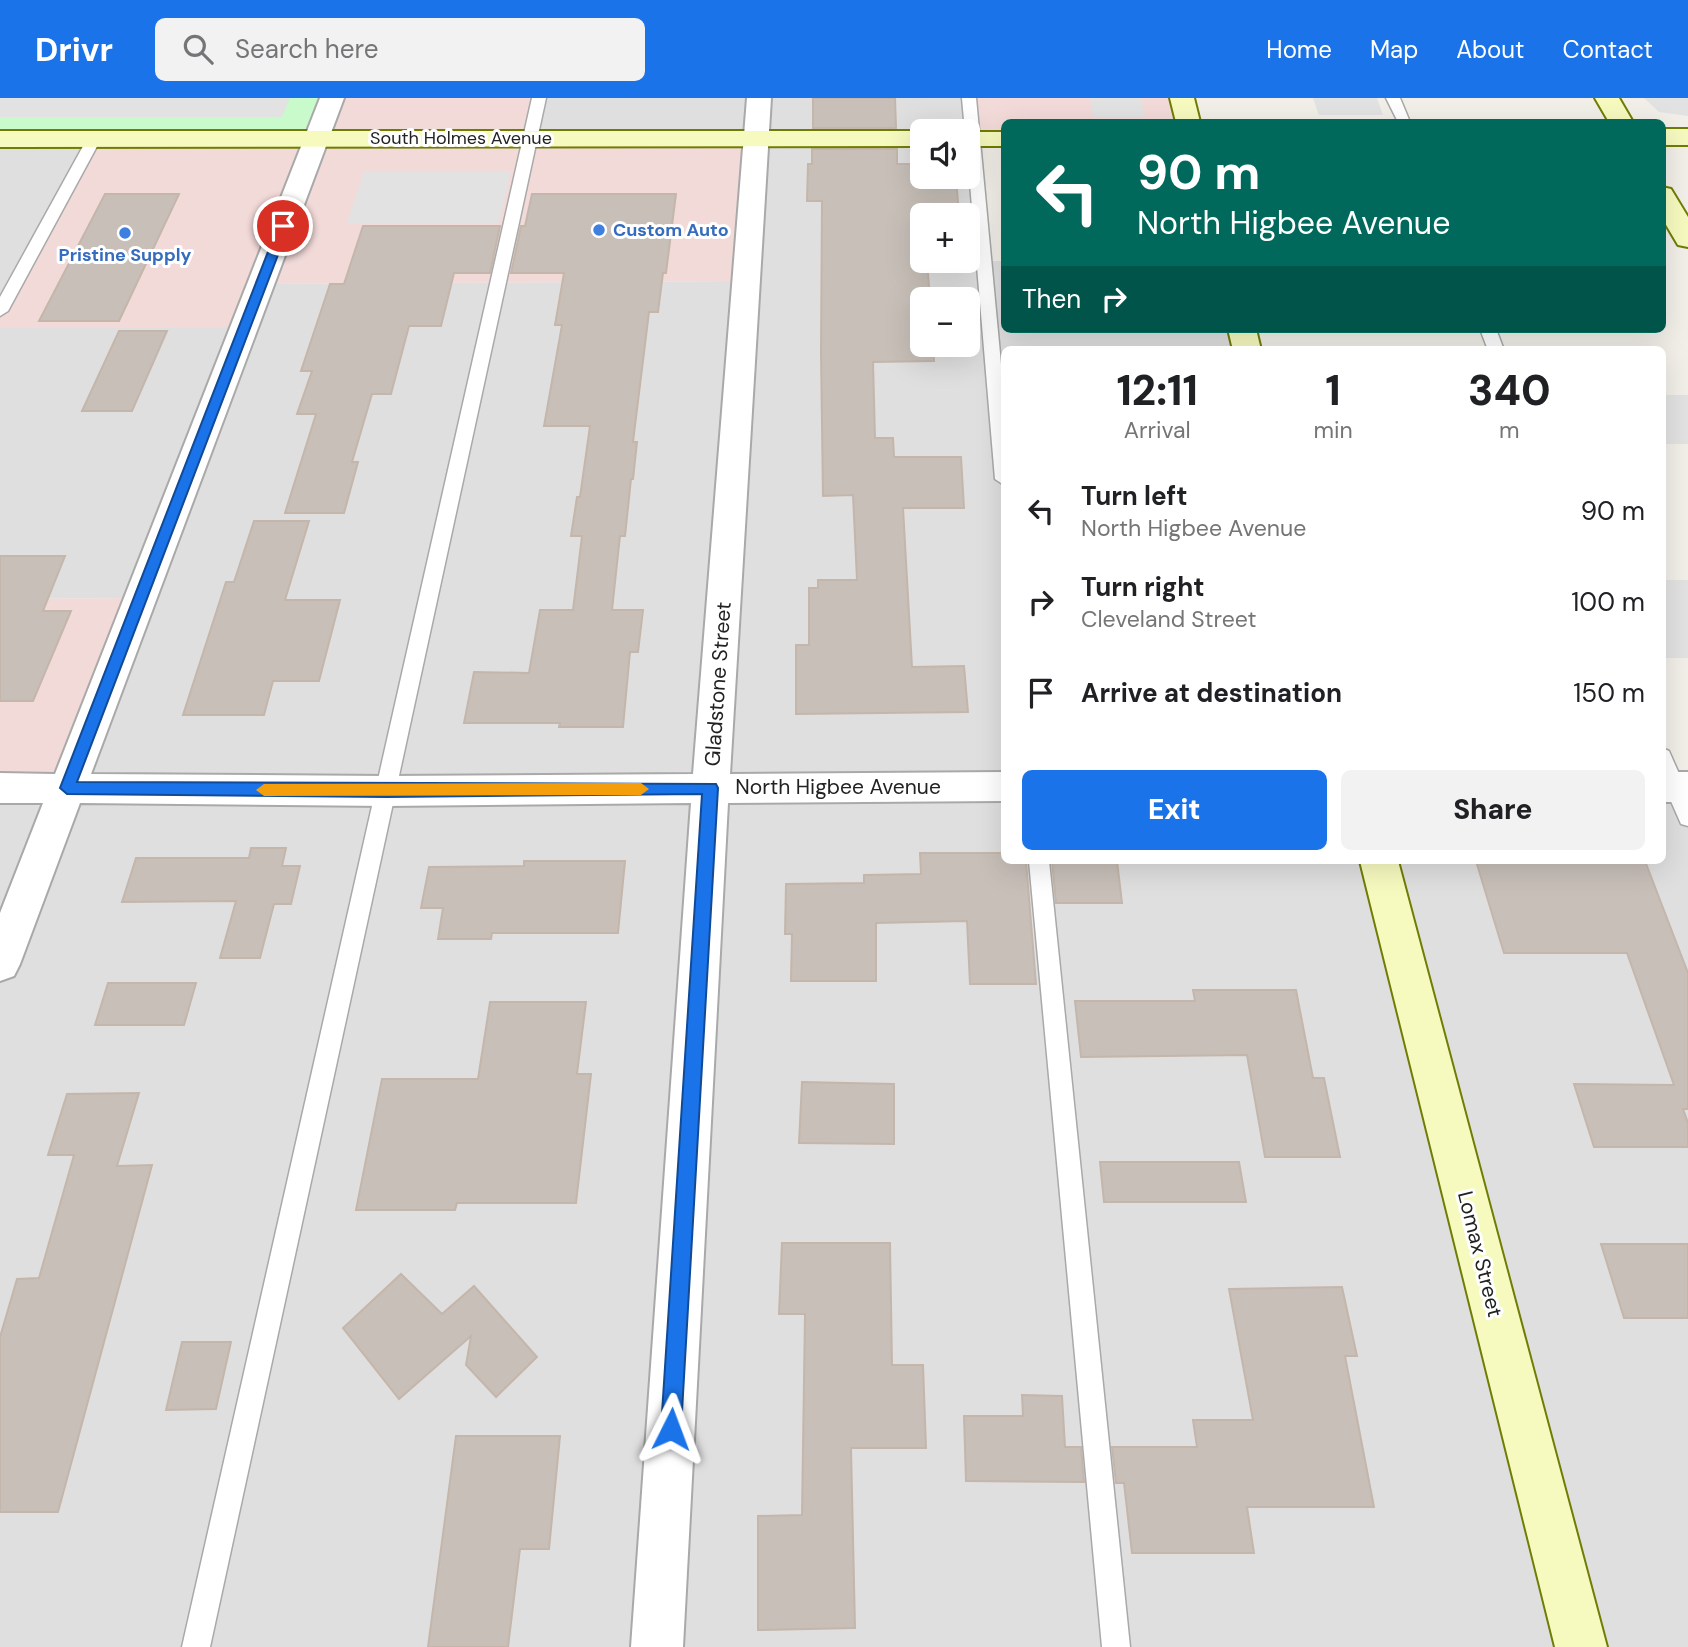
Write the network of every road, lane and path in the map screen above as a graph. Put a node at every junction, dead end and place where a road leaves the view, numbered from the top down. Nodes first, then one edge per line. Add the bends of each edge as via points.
1 (332, 98) edge
2 (539, 98) edge
3 (759, 98) edge
4 (969, 98) edge
5 (1182, 98) edge
6 (1393, 98) edge
7 (1607, 98) edge
8 (970, 119) edge
9 (1187, 119) edge
10 (1403, 119) edge
11 (1619, 119) edge
12 (1666, 137) edge
13 (1688, 137) edge
14 (317, 138) junction
15 (0, 139) edge
16 (94, 139) junction
17 (529, 139) junction
18 (757, 139) junction
19 (910, 139) edge
20 (980, 139) edge
21 (1001, 139) edge
22 (976, 189) edge
23 (1666, 202) edge
24 (1688, 239) edge
25 (0, 311) edge
26 (1001, 448) edge
27 (1001, 786) edge
28 (0, 788) edge
29 (67, 788) junction
30 (710, 788) junction
31 (387, 791) junction
32 (1039, 864) edge
33 (1380, 864) edge
34 (0, 964) edge
35 (196, 1647) edge
36 (657, 1647) edge
37 (1116, 1647) edge
38 (1581, 1647) edge

1 - 14 street
2 - 17 lane
3 - 18 street, Gladstone Street
4 - 8 lane
5 - 9 main road
6 - 10 lane
7 - 11 main road
12 - 13 main road
14 - 16 main road, South Holmes Avenue
14 - 17 main road, South Holmes Avenue
14 - 29 street
15 - 16 main road, South Holmes Avenue
16 - 25 lane
17 - 18 main road, South Holmes Avenue
17 - 31 lane
18 - 19 main road, South Holmes Avenue
18 - 30 street, Gladstone Street
20 - 21 main road
22 - 26 lane
23 - 24 main road
27 - 30 street, North Higbee Avenue
28 - 29 street, North Higbee Avenue
29 - 31 street, North Higbee Avenue
29 - 34 street
30 - 31 street, North Higbee Avenue
30 - 36 street, Gladstone Street
31 - 35 lane
32 - 37 lane
33 - 38 main road, Lomax Street

